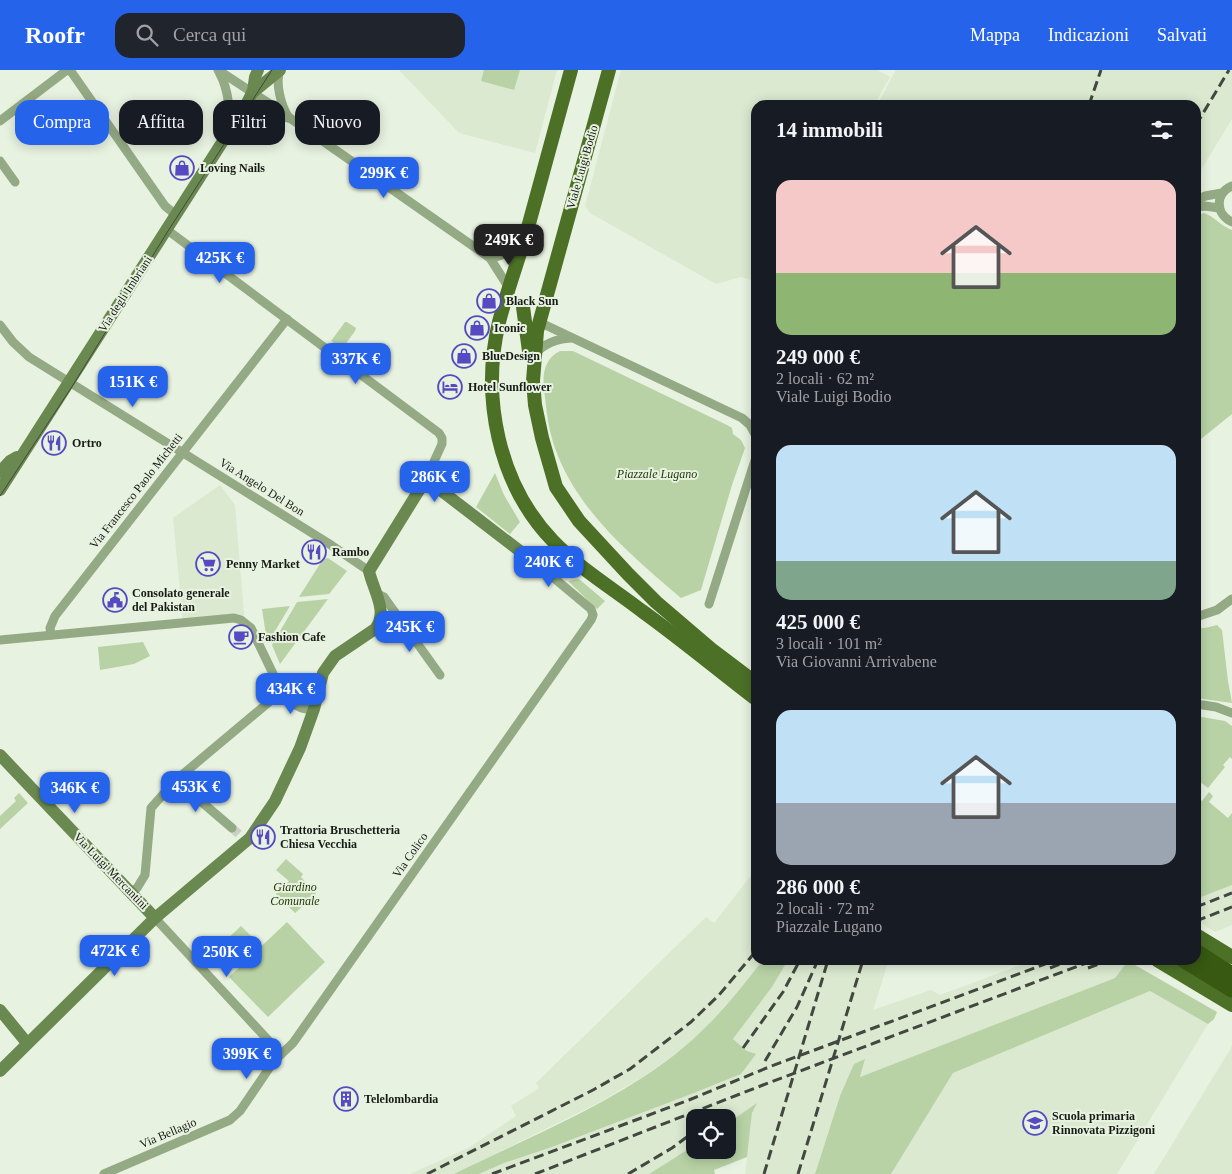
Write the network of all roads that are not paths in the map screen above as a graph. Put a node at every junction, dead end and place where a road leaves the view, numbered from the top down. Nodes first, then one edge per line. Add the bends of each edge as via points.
1 (68, 70) edge
2 (218, 70) edge
3 (227, 70) edge
4 (258, 70) edge
5 (280, 70) edge
6 (571, 70) edge
7 (609, 70) edge
8 (252, 93) junction
9 (227, 100) edge
10 (248, 100) edge
11 (285, 118) edge
12 (291, 119) junction
13 (0, 121) edge
14 (220, 145) edge
15 (0, 161) edge
16 (14, 182) dead end
17 (1232, 186) edge
18 (1222, 193) junction
19 (1201, 198) edge
20 (1201, 206) edge
21 (1219, 208) junction
22 (176, 215) junction
23 (1232, 222) edge
24 (166, 229) junction
25 (522, 247) junction
26 (490, 258) junction
27 (509, 288) junction
28 (523, 308) junction
29 (287, 319) junction
30 (539, 322) junction
31 (0, 325) edge
32 (572, 338) junction
33 (534, 356) junction
34 (533, 381) junction
35 (69, 382) junction
36 (751, 427) edge
37 (26, 449) junction
38 (182, 452) junction
39 (0, 472) edge
40 (751, 473) edge
41 (426, 479) junction
42 (0, 490) edge
43 (580, 566) junction
44 (542, 568) junction
45 (562, 570) junction
46 (369, 571) junction
47 (570, 591) junction
48 (376, 594) junction
49 (1232, 599) edge
50 (709, 604) dead end
51 (1201, 615) edge
52 (399, 617) junction
53 (379, 624) junction
54 (50, 635) junction
55 (0, 640) edge
56 (440, 675) dead end
57 (751, 679) edge
58 (282, 691) junction
59 (751, 695) edge
60 (1201, 705) edge
61 (314, 709) junction
62 (1232, 713) edge
63 (0, 756) edge
64 (176, 780) junction
65 (232, 828) tunnel mouth
66 (131, 892) junction
67 (155, 918) junction
68 (1201, 943) edge
69 (1201, 945) edge
70 (1232, 957) edge
71 (1165, 965) edge
72 (1191, 965) edge
73 (1232, 974) edge
74 (1232, 990) edge
75 (1232, 1005) edge
76 (0, 1010) edge
77 (27, 1043) junction
78 (281, 1054) junction
79 (0, 1071) edge
80 (240, 1111) joint
81 (104, 1174) edge

1 - 13 street
1 - 22 street via 166,206
2 - 3 street
2 - 8 street
2 - 9 street, Via degli Imbriani
4 - 8 street, Via degli Imbriani
5 - 8 street, Via degli Imbriani
5 - 12 street, Via degli Imbriani via 281,96 286,114
6 - 25 main road
7 - 30 main road, Viale Luigi Bodio
8 - 10 street, Via degli Imbriani
8 - 12 street
11 - 12 street, Via degli Imbriani
12 - 26 street
14 - 22 street, Via degli Imbriani
15 - 16 street
17 - 18 street
18 - 19 street
18 - 21 street
20 - 21 street
21 - 23 street
22 - 24 street, Via degli Imbriani
24 - 29 street
24 - 35 street, Via degli Imbriani
25 - 26 street
25 - 27 main road
26 - 27 street
27 - 28 main road
27 - 43 main road via 499,322 493,366 494,409 501,445 512,478 528,510 553,541
28 - 30 main road
28 - 34 main road
29 - 38 street, Via Francesco Paolo Michetti
29 - 41 street via 439,433 442,444
30 - 32 street
30 - 33 main road
31 - 35 street, Via Angelo Del Bon via 29,357
32 - 33 street via 550,342
32 - 36 street via 742,418
33 - 34 main road
34 - 57 main road via 538,424 551,473 556,487 579,521 656,602
35 - 37 street, Via degli Imbriani
35 - 38 street, Via Angelo Del Bon
37 - 39 street, Via degli Imbriani
37 - 42 street, Via degli Imbriani
38 - 46 street, Via Angelo Del Bon
38 - 54 street, Via Francesco Paolo Michetti via 55,616
40 - 50 street
41 - 44 street
41 - 46 street
43 - 45 street
43 - 59 main road
44 - 45 street
44 - 47 street
45 - 47 street
46 - 48 street
47 - 78 street, Via Colico via 591,609 591,620 293,1042
48 - 52 street via 384,597
48 - 53 street via 381,616
49 - 51 street via 1217,610
52 - 53 street
52 - 56 street
53 - 61 street via 330,661 323,673
54 - 55 street
54 - 58 street via 234,618 251,628
58 - 61 street via 308,698
58 - 64 street
60 - 62 street
61 - 67 street via 275,801 244,839
63 - 66 street, Via Luigi Mercantini
64 - 65 street
64 - 66 street via 151,808 145,874
66 - 67 street, Via Luigi Mercantini
67 - 77 street
67 - 78 street, Via Luigi Mercantini
68 - 70 main road
69 - 73 highway
71 - 75 main road
72 - 74 highway
76 - 77 street
77 - 79 street
78 - 80 street, Via Colico
80 - 81 street, Via Bellagio via 222,1124

